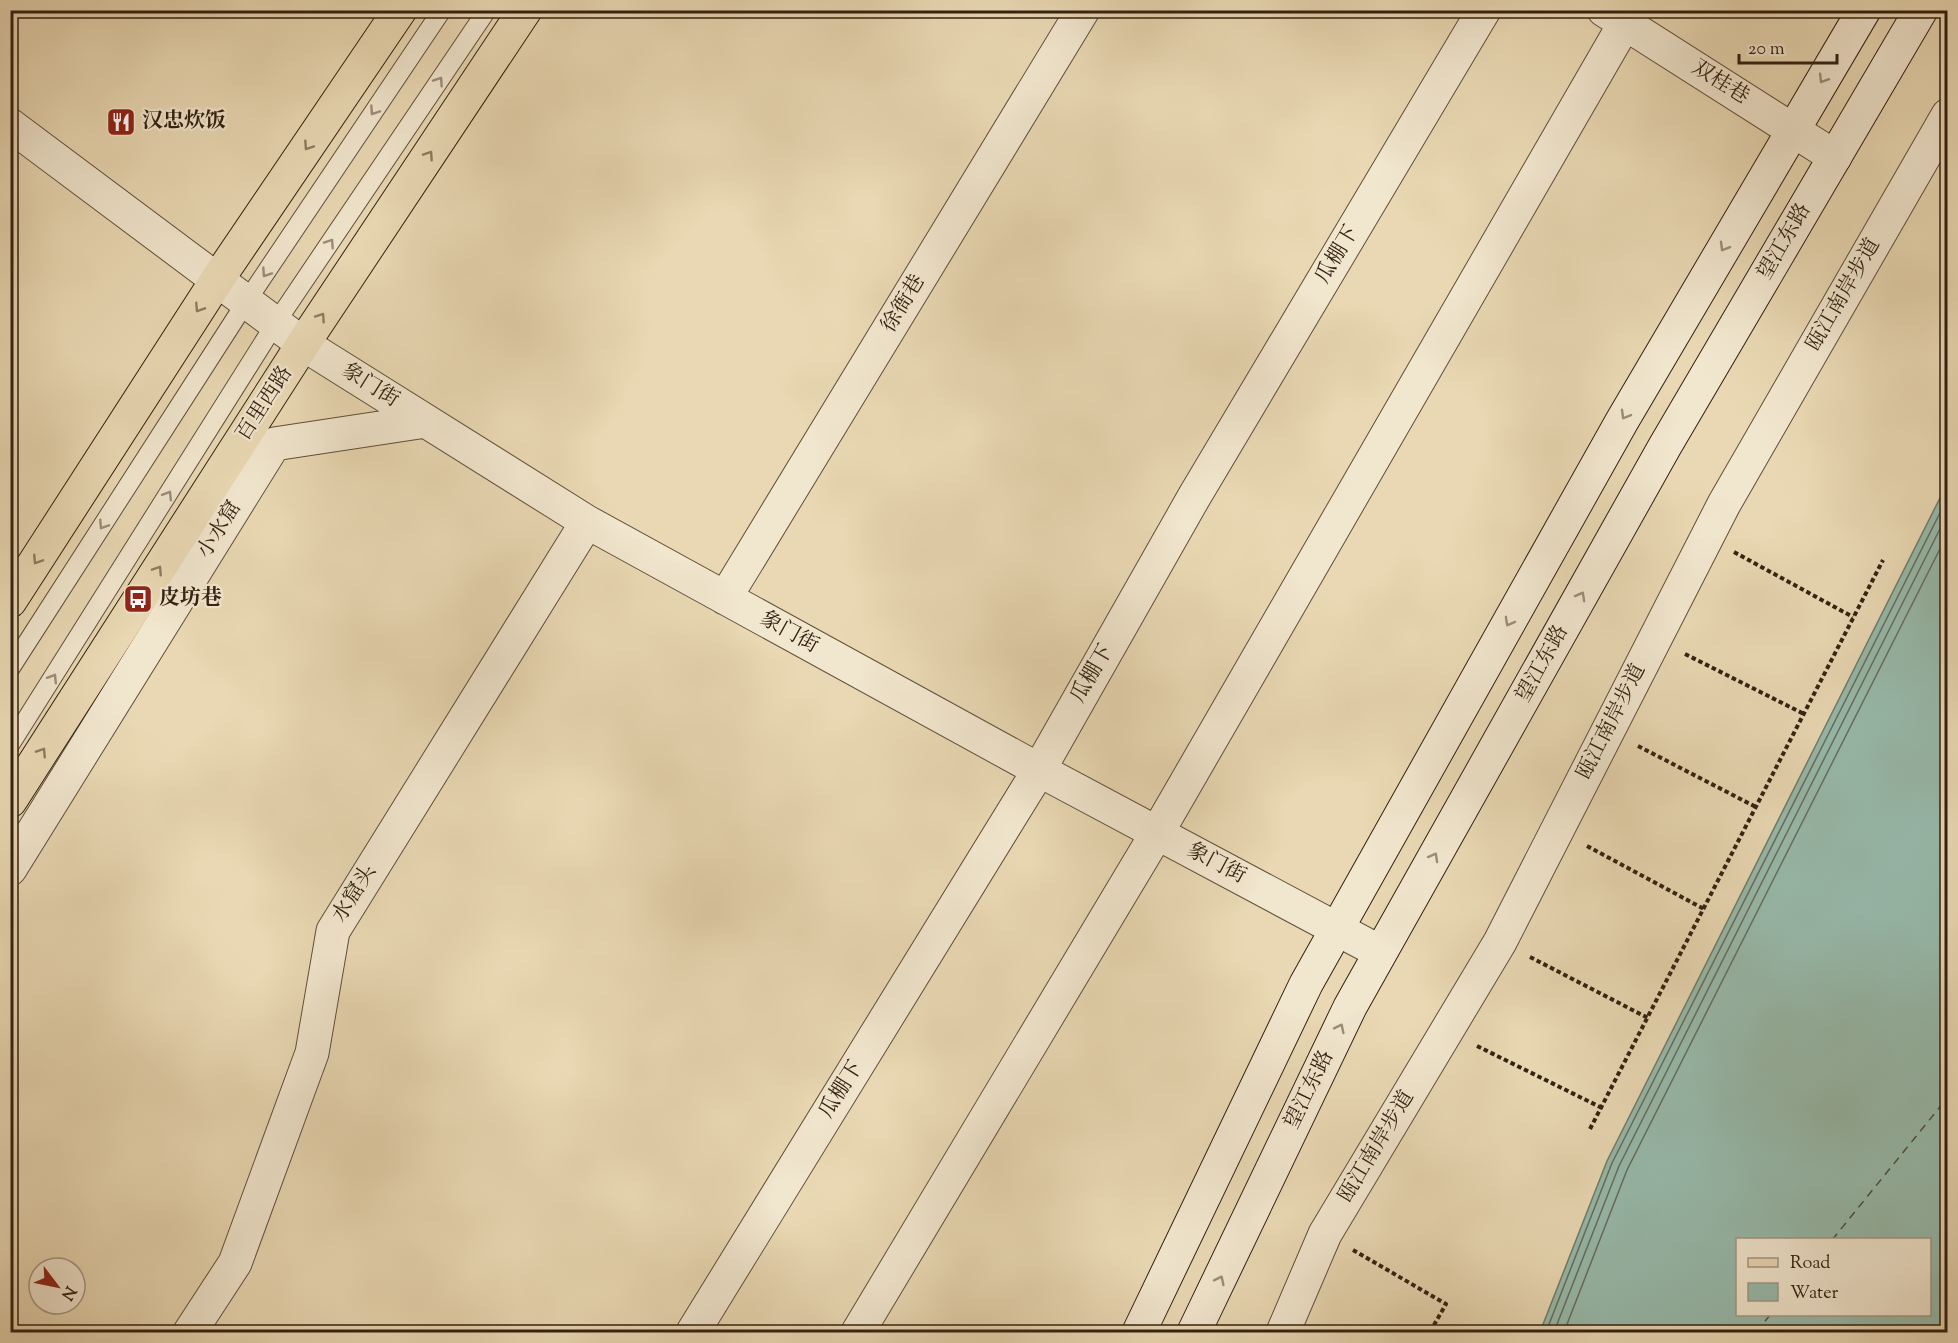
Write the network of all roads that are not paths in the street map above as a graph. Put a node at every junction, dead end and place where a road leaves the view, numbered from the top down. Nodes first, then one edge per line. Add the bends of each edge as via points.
1 (400, 10) edge
2 (442, 10) edge
3 (487, 10) edge
4 (525, 10) edge
5 (1083, 10) edge
6 (1484, 10) edge
7 (1864, 10) edge
8 (1921, 10) edge
9 (1614, 17) edge
10 (1947, 115) edge
11 (10, 125) edge
12 (1794, 129) junction
13 (1835, 157) junction
14 (217, 280) junction
15 (246, 302) junction
16 (275, 324) junction
17 (303, 344) junction
18 (426, 422) junction
19 (587, 522) junction
20 (725, 598) junction
21 (10, 601) edge
22 (10, 669) edge
23 (10, 745) edge
24 (1039, 770) junction
25 (10, 801) edge
26 (1157, 833) junction
27 (10, 869) edge
28 (1337, 928) junction
29 (1380, 952) junction
30 (190, 1332) edge
31 (693, 1332) edge
32 (858, 1332) edge
33 (1139, 1332) edge
34 (1194, 1332) edge
35 (1283, 1332) edge

1 -> 14 main road
2 -> 15 lane
16 -> 3 lane
17 -> 4 main road, 百里西路
5 - 20 street, 徐衙巷
6 - 24 street, 瓜棚下 via 1194,497
7 -> 12 street
8 - 13 street, 望江东路
9 - 12 street, 双桂巷
9 - 26 street
10 - 35 street, 瓯江南岸步道 via 1730,494 1500,942 1325,1234
11 - 14 street
12 - 13 street, 双桂巷
12 -> 28 street via 1622,421
29 -> 13 street, 望江东路 via 1665,446
14 - 15 street, 象门街
14 -> 21 main road
15 - 16 street, 象门街
15 -> 22 lane
16 - 17 street, 象门街
23 -> 16 lane
17 - 18 street, 象门街
25 -> 17 main road, 百里西路
18 - 19 street, 象门街
18 - 27 street, 小水窟 via 274,444
19 - 20 street, 象门街
19 - 30 street, 水窟头 via 333,931 312,1053 235,1263
20 - 24 street, 象门街
24 - 26 street, 象门街
24 - 31 street, 瓜棚下
26 - 28 street, 象门街
26 - 32 street
28 - 29 street, 象门街
28 - 33 street via 1306,984
34 -> 29 street, 望江东路

